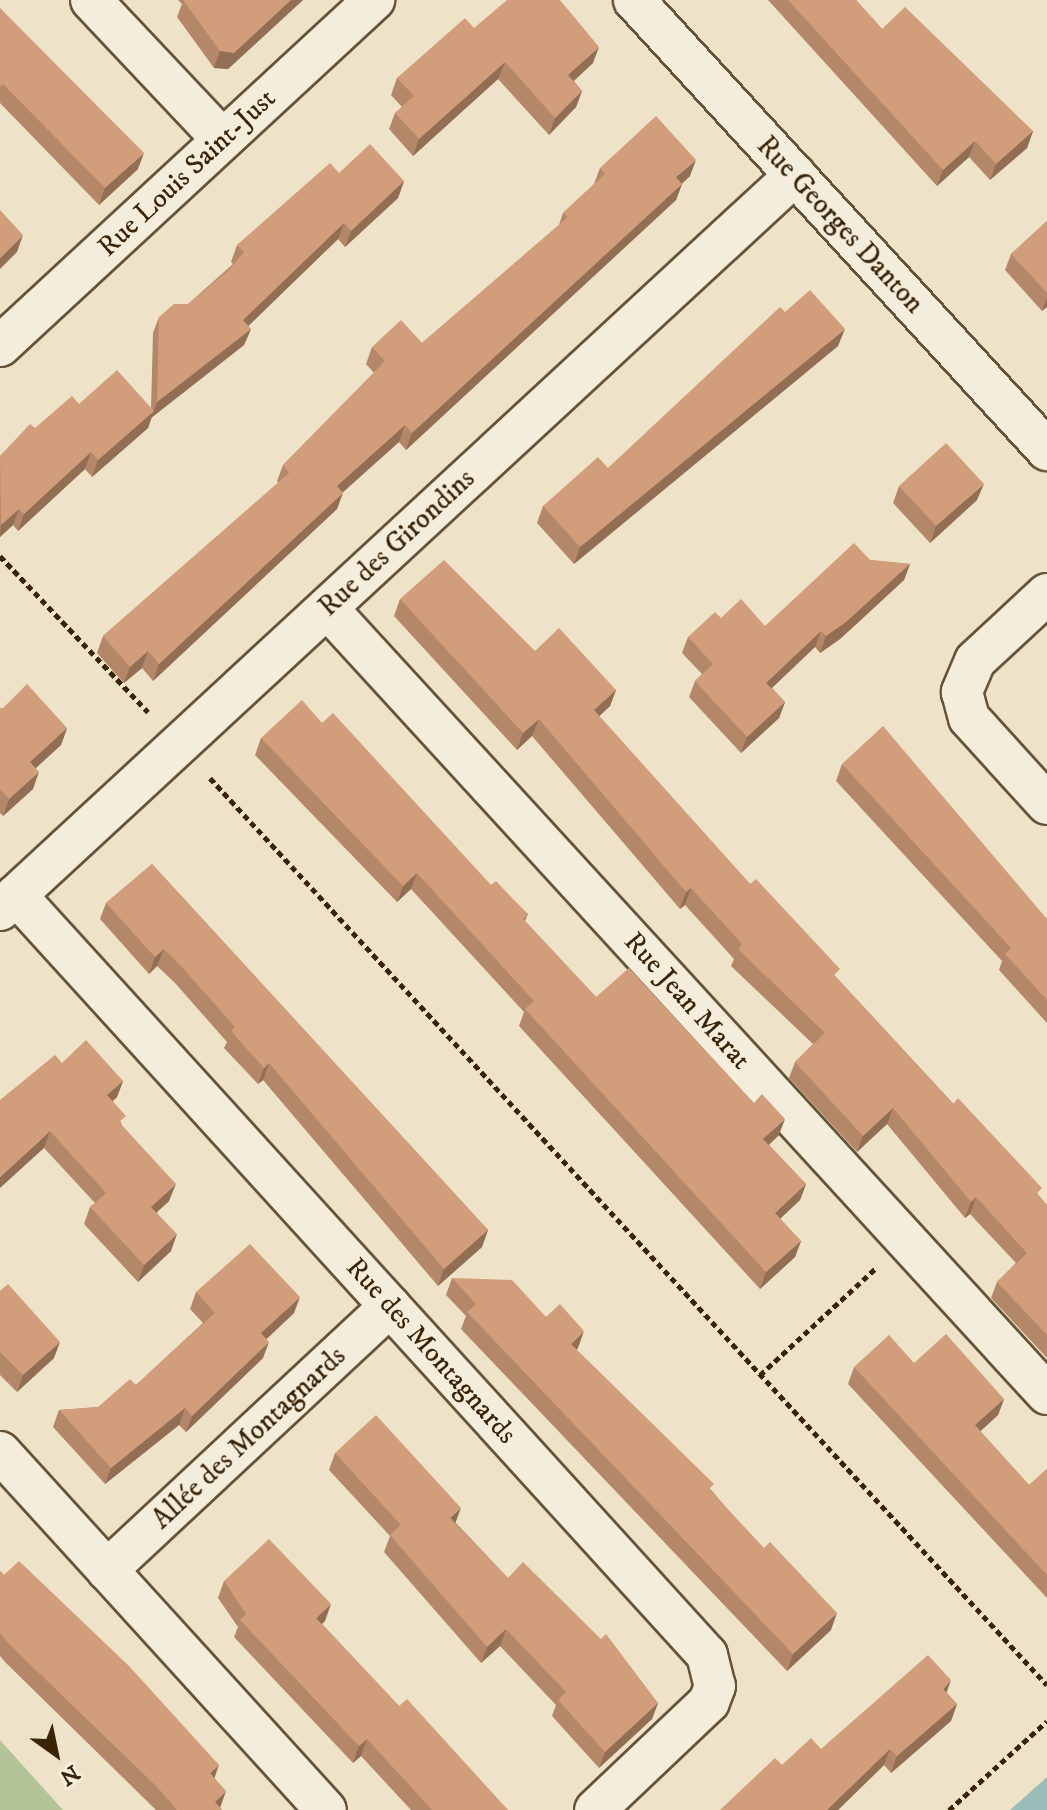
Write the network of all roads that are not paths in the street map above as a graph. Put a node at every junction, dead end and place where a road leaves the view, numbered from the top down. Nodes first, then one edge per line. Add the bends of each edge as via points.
1 (91, 0) edge
2 (374, 0) edge
3 (634, 0) edge
4 (223, 140) junction
5 (795, 175) junction
6 (0, 346) edge
7 (1047, 450) edge
8 (1047, 594) edge
9 (327, 608) junction
10 (1047, 804) edge
11 (8, 902) edge
12 (390, 1306) junction
13 (1047, 1394) edge
14 (0, 1452) edge
15 (107, 1570) junction
16 (326, 1810) edge
17 (595, 1810) edge

1 - 4 street
2 - 4 street, Rue Louis Saint-Just
3 - 5 street, Rue Georges Danton
4 - 6 street, Rue Louis Saint-Just
5 - 7 street, Rue Georges Danton
5 - 9 street, Rue des Girondins
8 - 10 street via 975,661 962,692 969,718
9 - 11 street, Rue des Girondins
9 - 13 street, Rue Jean Marat
11 - 12 street, Rue des Montagnards
12 - 15 street, Allée des Montagnards
12 - 17 street, Rue des Montagnards via 713,1670 715,1686 698,1716
14 - 15 street
15 - 16 street

